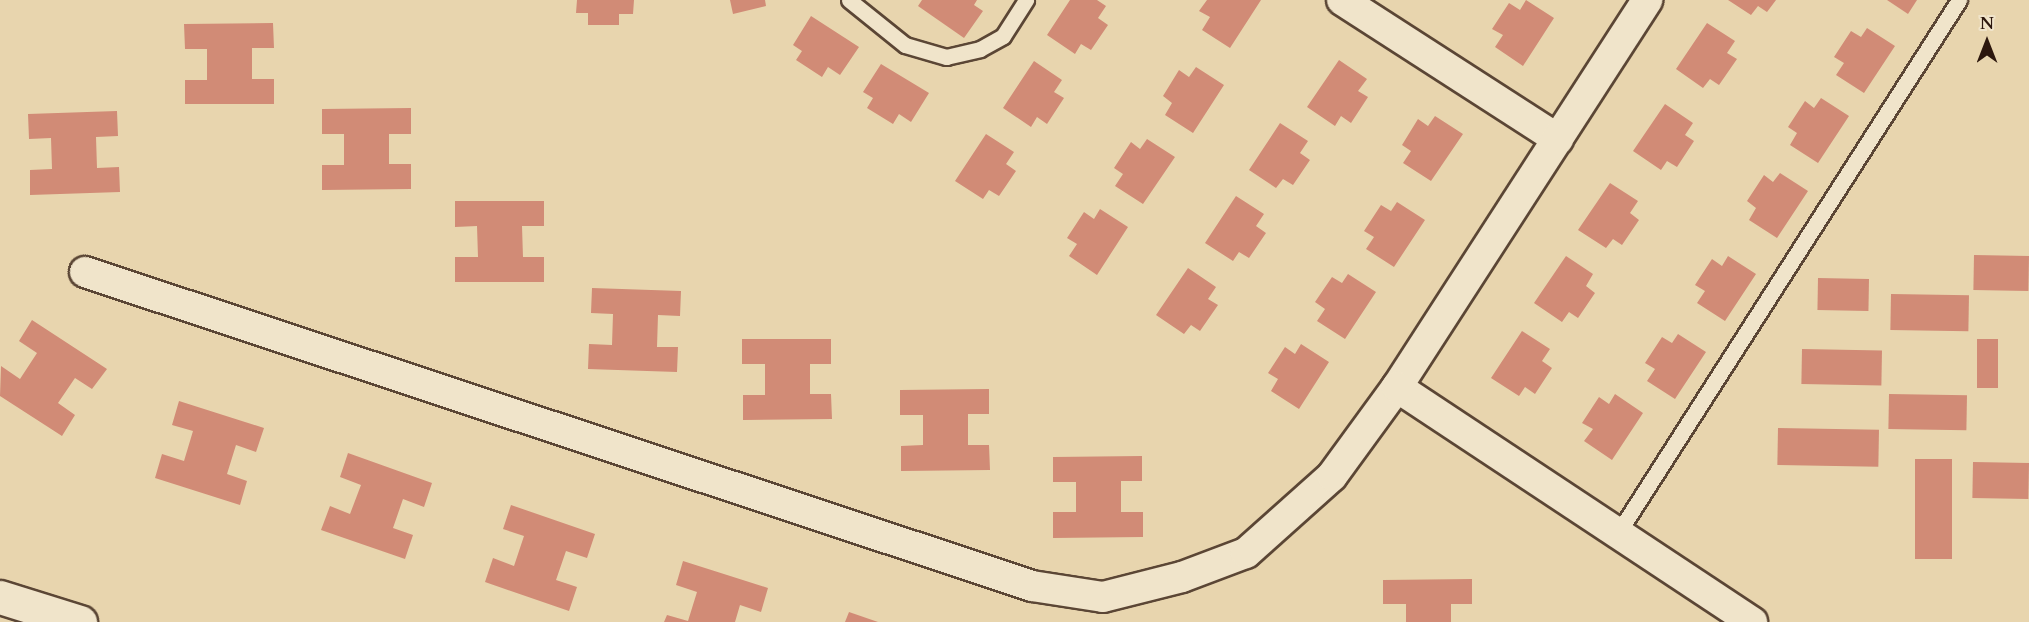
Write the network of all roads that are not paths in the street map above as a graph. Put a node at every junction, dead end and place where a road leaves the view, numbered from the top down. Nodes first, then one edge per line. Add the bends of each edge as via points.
1 (849, 0) edge
2 (1026, 0) edge
3 (1342, 0) edge
4 (1647, 0) edge
5 (1959, 0) edge
6 (1558, 140) junction
7 (85, 272) dead end
8 (1397, 387) junction
9 (1618, 533) junction
10 (0, 597) edge
11 (80, 622) edge
12 (1752, 622) edge

1 - 2 lane via 905,45 946,57 980,49 1003,36
3 - 6 street
4 - 6 street
5 - 9 lane
6 - 8 street
7 - 8 street via 1032,586 1103,597 1182,577 1246,553 1332,476
8 - 9 street
9 - 12 street
10 - 11 main road

